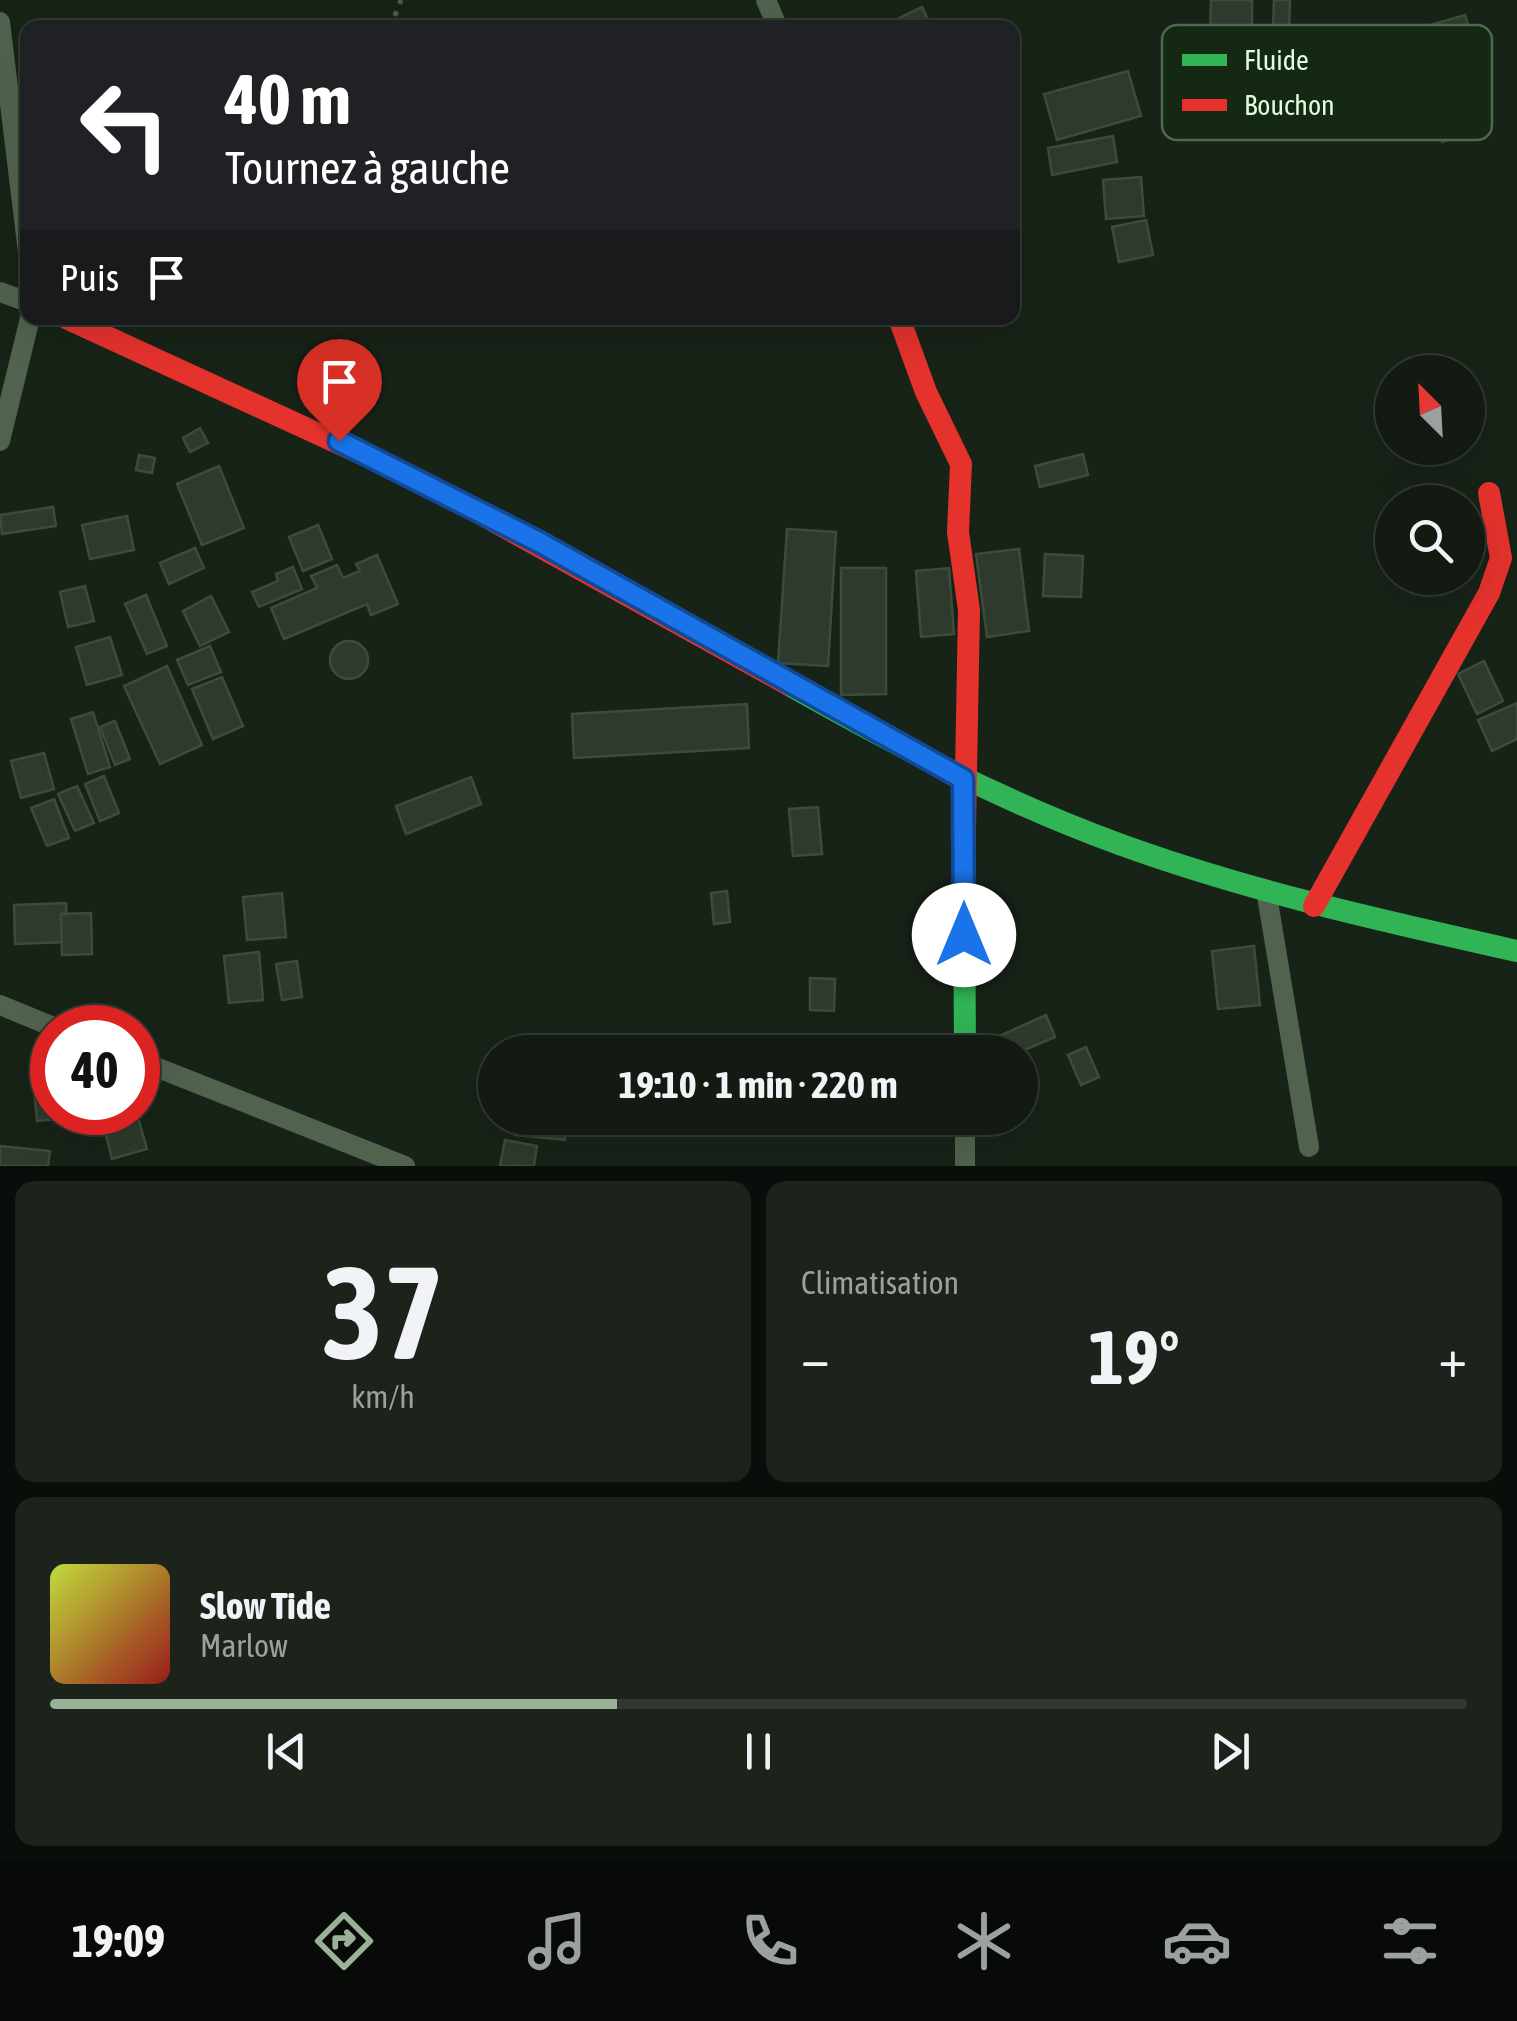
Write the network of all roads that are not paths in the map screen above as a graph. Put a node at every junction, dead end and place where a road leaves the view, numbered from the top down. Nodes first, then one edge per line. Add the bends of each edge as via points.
1 (0, 22) edge
2 (20, 165) edge
3 (28, 325) edge
4 (83, 325) edge
5 (901, 325) edge
6 (0, 441) edge
7 (1488, 492) dead end
8 (963, 779) junction
9 (1266, 890) junction
10 (1314, 906) junction
11 (1517, 952) edge
12 (0, 1005) edge
13 (30, 1017) edge
14 (965, 1035) edge
15 (160, 1069) edge
16 (965, 1135) edge
17 (1309, 1148) dead end
18 (405, 1166) edge
19 (965, 1166) edge

1 - 2 street
3 - 6 street
4 - 8 street via 239,390 539,542
5 - 8 street via 961,464 958,532 969,610
7 - 10 street via 1501,558 1489,593
8 - 9 street via 1068,825
8 - 14 street
9 - 10 street
9 - 17 street
10 - 11 street
12 - 13 street
15 - 18 street
16 - 19 street

